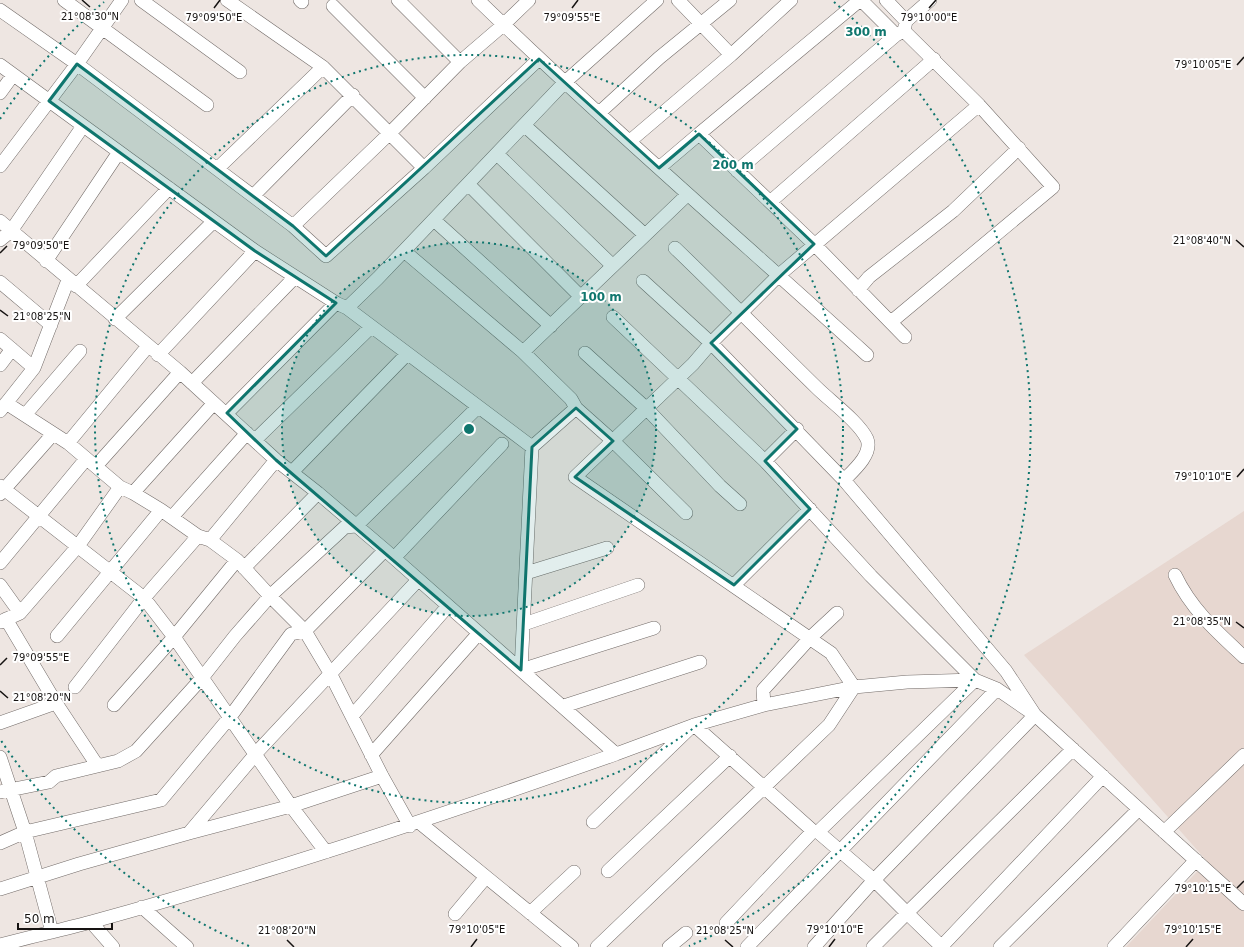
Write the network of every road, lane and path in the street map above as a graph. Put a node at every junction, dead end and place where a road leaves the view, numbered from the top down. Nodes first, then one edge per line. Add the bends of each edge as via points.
1 (6, 0) edge
2 (64, 0) edge
3 (122, 0) edge
4 (141, 0) edge
5 (227, 0) edge
6 (398, 0) edge
7 (478, 0) edge
8 (529, 0) edge
9 (657, 0) edge
10 (678, 0) edge
11 (730, 0) edge
12 (791, 0) edge
13 (860, 0) edge
14 (886, 0) edge
15 (930, 0) edge
16 (333, 6) dead end
17 (0, 9) edge
18 (701, 23) junction
19 (504, 25) junction
20 (103, 28) junction
21 (902, 29) junction
22 (731, 55) junction
23 (538, 59) junction
24 (934, 59) junction
25 (460, 62) junction
26 (77, 64) junction
27 (0, 65) edge
28 (323, 67) junction
29 (240, 72) dead end
30 (13, 75) junction
31 (564, 83) junction
32 (0, 93) edge
33 (353, 95) junction
34 (425, 98) junction
35 (49, 101) junction
36 (207, 105) dead end
37 (979, 105) junction
38 (599, 113) junction
39 (524, 125) junction
40 (83, 126) junction
41 (390, 133) junction
42 (699, 134) junction
43 (630, 141) junction
44 (1019, 148) junction
45 (119, 152) junction
46 (497, 154) junction
47 (0, 166) edge
48 (424, 168) junction
49 (659, 168) junction
50 (217, 169) junction
51 (737, 171) junction
52 (468, 184) junction
53 (169, 188) junction
54 (687, 195) junction
55 (253, 196) junction
56 (770, 202) junction
57 (434, 220) junction
58 (0, 221) edge
59 (214, 221) junction
60 (293, 226) junction
61 (11, 231) junction
62 (645, 235) junction
63 (0, 240) edge
64 (814, 244) junction
65 (675, 248) dead end
66 (255, 251) junction
67 (404, 251) junction
68 (46, 260) junction
69 (613, 266) junction
70 (779, 274) junction
71 (295, 277) junction
72 (644, 281) dead end
73 (0, 282) edge
74 (72, 283) junction
75 (858, 290) junction
76 (581, 297) junction
77 (342, 306) junction
78 (742, 313) junction
79 (613, 317) dead end
80 (115, 319) junction
81 (891, 322) junction
82 (51, 325) junction
83 (550, 326) junction
84 (371, 327) junction
85 (906, 337) dead end
86 (0, 339) edge
87 (711, 343) junction
88 (12, 349) junction
89 (153, 350) junction
90 (80, 351) dead end
91 (523, 352) junction
92 (585, 353) dead end
93 (407, 354) junction
94 (867, 355) dead end
95 (0, 365) edge
96 (34, 368) junction
97 (180, 372) junction
98 (678, 377) junction
99 (192, 383) junction
100 (214, 403) junction
101 (3, 407) edge
102 (478, 407) junction
103 (576, 408) junction
104 (647, 409) junction
105 (227, 413) junction
106 (25, 415) junction
107 (797, 429) junction
108 (53, 434) junction
109 (251, 436) junction
110 (613, 440) junction
111 (68, 443) junction
112 (502, 444) dead end
113 (532, 447) junction
114 (276, 460) junction
115 (765, 461) junction
116 (91, 462) junction
117 (292, 472) junction
118 (844, 480) junction
119 (120, 488) junction
120 (1, 490) edge
121 (133, 493) junction
122 (318, 493) junction
123 (740, 504) dead end
124 (810, 509) junction
125 (161, 510) junction
126 (686, 513) dead end
127 (38, 517) junction
128 (172, 518) junction
129 (356, 526) junction
130 (204, 538) junction
131 (78, 546) junction
132 (608, 548) dead end
133 (389, 554) junction
134 (0, 563) edge
135 (240, 564) junction
136 (111, 572) junction
137 (526, 573) junction
138 (1175, 575) dead end
139 (418, 580) junction
140 (0, 585) edge
141 (638, 585) dead end
142 (734, 585) junction
143 (270, 596) junction
144 (144, 598) junction
145 (448, 606) junction
146 (20, 613) junction
147 (837, 613) dead end
148 (3, 620) edge
149 (524, 624) junction
150 (654, 628) dead end
151 (305, 631) junction
152 (479, 633) junction
153 (57, 636) dead end
154 (174, 637) junction
155 (810, 638) junction
156 (1244, 657) edge
157 (700, 662) dead end
158 (521, 670) junction
159 (330, 673) junction
160 (202, 678) junction
161 (975, 680) junction
162 (75, 687) dead end
163 (854, 687) junction
164 (997, 689) junction
165 (56, 703) junction
166 (114, 705) dead end
167 (764, 705) junction
168 (564, 706) junction
169 (1036, 715) junction
170 (352, 716) junction
171 (230, 717) junction
172 (0, 722) edge
173 (694, 725) junction
174 (1073, 749) junction
175 (256, 754) junction
176 (616, 754) junction
177 (371, 755) junction
178 (1244, 755) edge
179 (0, 756) edge
180 (730, 756) junction
181 (97, 765) junction
182 (382, 776) junction
183 (1103, 776) junction
184 (765, 788) junction
185 (6, 791) edge
186 (291, 806) junction
187 (1139, 809) junction
188 (593, 822) dead end
189 (415, 824) junction
190 (816, 831) junction
191 (25, 832) junction
192 (1164, 832) junction
193 (189, 833) junction
194 (0, 843) edge
195 (326, 852) junction
196 (841, 852) junction
197 (1196, 860) junction
198 (608, 871) dead end
199 (574, 872) dead end
200 (486, 877) junction
201 (39, 878) junction
202 (874, 880) junction
203 (0, 889) edge
204 (1244, 904) edge
205 (142, 907) junction
206 (530, 913) junction
207 (907, 913) junction
208 (455, 914) dead end
209 (91, 922) junction
210 (726, 923) dead end
211 (52, 932) junction
212 (686, 933) dead end
213 (15, 944) edge
214 (0, 945) edge
215 (113, 947) edge
216 (187, 947) edge
217 (572, 947) edge
218 (597, 947) edge
219 (669, 947) edge
220 (747, 947) edge
221 (814, 947) edge
222 (873, 947) edge
223 (942, 947) edge
224 (1000, 947) edge
225 (1114, 947) edge

1 - 17 street
2 - 20 street
3 - 20 street
4 - 29 street
5 - 28 street
6 - 25 street
7 - 19 street
8 - 19 street
9 - 31 street
10 - 18 street
11 - 18 street
12 - 22 street
13 - 21 street
13 - 42 street
14 - 21 street
15 - 21 street
16 - 34 street
17 - 26 street
18 - 22 street
18 - 38 street
19 - 23 street
19 - 25 street
20 - 26 street
20 - 36 street
21 - 24 street
21 - 51 street
22 - 43 street
23 - 31 street
23 - 48 street
24 - 37 street
24 - 56 street
25 - 34 street
26 - 35 street
26 - 50 street
27 - 30 street
28 - 33 street
28 - 50 street
30 - 32 street
30 - 35 street
31 - 38 street
31 - 39 street
33 - 41 street
33 - 55 street
34 - 41 street
35 - 40 street
35 - 47 street
37 - 44 street
37 - 64 street
38 - 43 street
39 - 46 street
39 - 62 street
40 - 45 street
40 - 61 street
41 - 48 street
41 - 60 street
42 - 49 street
42 - 51 street
43 - 49 street
44 - 75 street via 953,211 869,278
44 - 81 street via 1053,187
45 - 53 street
45 - 68 street
46 - 52 street
46 - 69 street
48 - 60 street via 326,256
49 - 54 street
50 - 55 street
51 - 56 street
52 - 57 street
52 - 76 street
53 - 59 street
53 - 74 street
54 - 62 street
54 - 70 street
55 - 60 street
56 - 64 street
57 - 67 street
57 - 83 street
58 - 61 street
59 - 66 street
59 - 80 street
61 - 63 street
61 - 68 street
62 - 69 street
64 - 70 street
64 - 75 street
65 - 78 street
66 - 71 street
66 - 89 street
67 - 77 street
67 - 91 street
68 - 74 street
69 - 76 street
70 - 78 street
70 - 94 street
71 - 77 street
71 - 99 street
72 - 87 street
73 - 82 street
74 - 80 street
74 - 82 street
75 - 81 street
76 - 83 street
77 - 84 street
77 - 105 street
78 - 87 street
78 - 118 street via 816,388 849,417 867,440 865,457
79 - 98 street
80 - 89 street
81 - 85 street
82 - 96 street
83 - 91 street
84 - 93 street
84 - 109 street
86 - 88 street
87 - 98 street
87 - 107 street
88 - 95 street
88 - 96 street
89 - 97 street
89 - 111 street
90 - 106 street
91 - 103 street via 571,399
92 - 104 street
93 - 102 street
93 - 117 street
96 - 101 street
97 - 99 street
97 - 116 street
98 - 104 street
98 - 115 street
99 - 100 street
100 - 105 street
100 - 121 street
101 - 106 street
102 - 113 street
102 - 129 street
103 - 110 street
103 - 113 street
104 - 110 street
104 - 123 street
105 - 109 street
106 - 108 street
107 - 115 street
107 - 118 street
108 - 111 street
108 - 120 street
109 - 114 street
109 - 128 street
110 - 126 street
110 - 142 street via 575,477
111 - 116 street
112 - 133 street
113 - 137 street
114 - 117 street
114 - 130 street
115 - 124 street
116 - 119 street
116 - 127 street
117 - 122 street
118 - 169 street via 1006,671
119 - 121 street
119 - 131 street
120 - 127 street
121 - 125 street
122 - 129 street
122 - 135 street
124 - 142 street
124 - 161 street via 871,576
125 - 128 street
125 - 136 street
127 - 131 street
127 - 134 street
128 - 130 street
129 - 133 street
129 - 143 street via 345,527
130 - 135 street
130 - 144 street
131 - 136 street
131 - 146 street
132 - 137 street
133 - 139 street
133 - 151 street
135 - 143 street
135 - 154 street
136 - 144 street
136 - 153 street
137 - 149 street
138 - 156 street via 1189,600 1212,627
139 - 145 street
139 - 159 street
140 - 146 street
141 - 149 street
142 - 155 street
143 - 151 street
143 - 160 street
144 - 154 street
144 - 162 street
145 - 152 street
145 - 170 street
146 - 148 street
147 - 155 street
148 - 165 street
149 - 158 street
150 - 158 street
151 - 159 street
151 - 171 street via 291,634
152 - 158 street
152 - 177 street
154 - 160 street
154 - 166 street
155 - 163 street via 831,652
155 - 167 street via 763,690
157 - 168 street
158 - 168 street
159 - 170 street
159 - 175 street
160 - 171 street
160 - 181 street via 136,751 118,761
161 - 163 street
161 - 164 street
161 - 190 street
163 - 167 street
163 - 184 street via 829,725
164 - 169 street
164 - 196 street
165 - 172 street
165 - 181 street
167 - 173 street
168 - 176 street
169 - 174 street
169 - 202 street
170 - 177 street
171 - 175 street
171 - 191 street via 161,800
173 - 176 street
173 - 180 street
173 - 188 street
174 - 183 street
174 - 207 street
175 - 186 street
175 - 193 street
176 - 189 street
177 - 182 street
178 - 192 street
179 - 185 street
180 - 184 street
180 - 198 street
181 - 185 street via 56,776 48,782
182 - 186 street
182 - 189 street
183 - 187 street
183 - 223 street
184 - 190 street
184 - 218 street
185 - 191 street
186 - 193 street
186 - 195 street
187 - 192 street
187 - 224 street
189 - 195 street
189 - 200 street
190 - 196 street
190 - 210 street
191 - 194 street
191 - 201 street
192 - 197 street
193 - 201 street
195 - 205 street
196 - 202 street
196 - 220 street
197 - 204 street
197 - 225 street
199 - 206 street
200 - 206 street
200 - 208 street
201 - 203 street
201 - 211 street
202 - 207 street
202 - 221 street
205 - 209 street
205 - 216 street
206 - 217 street
207 - 222 street
207 - 223 street
209 - 211 street
209 - 215 street
211 - 213 street
212 - 219 street
213 - 214 street

